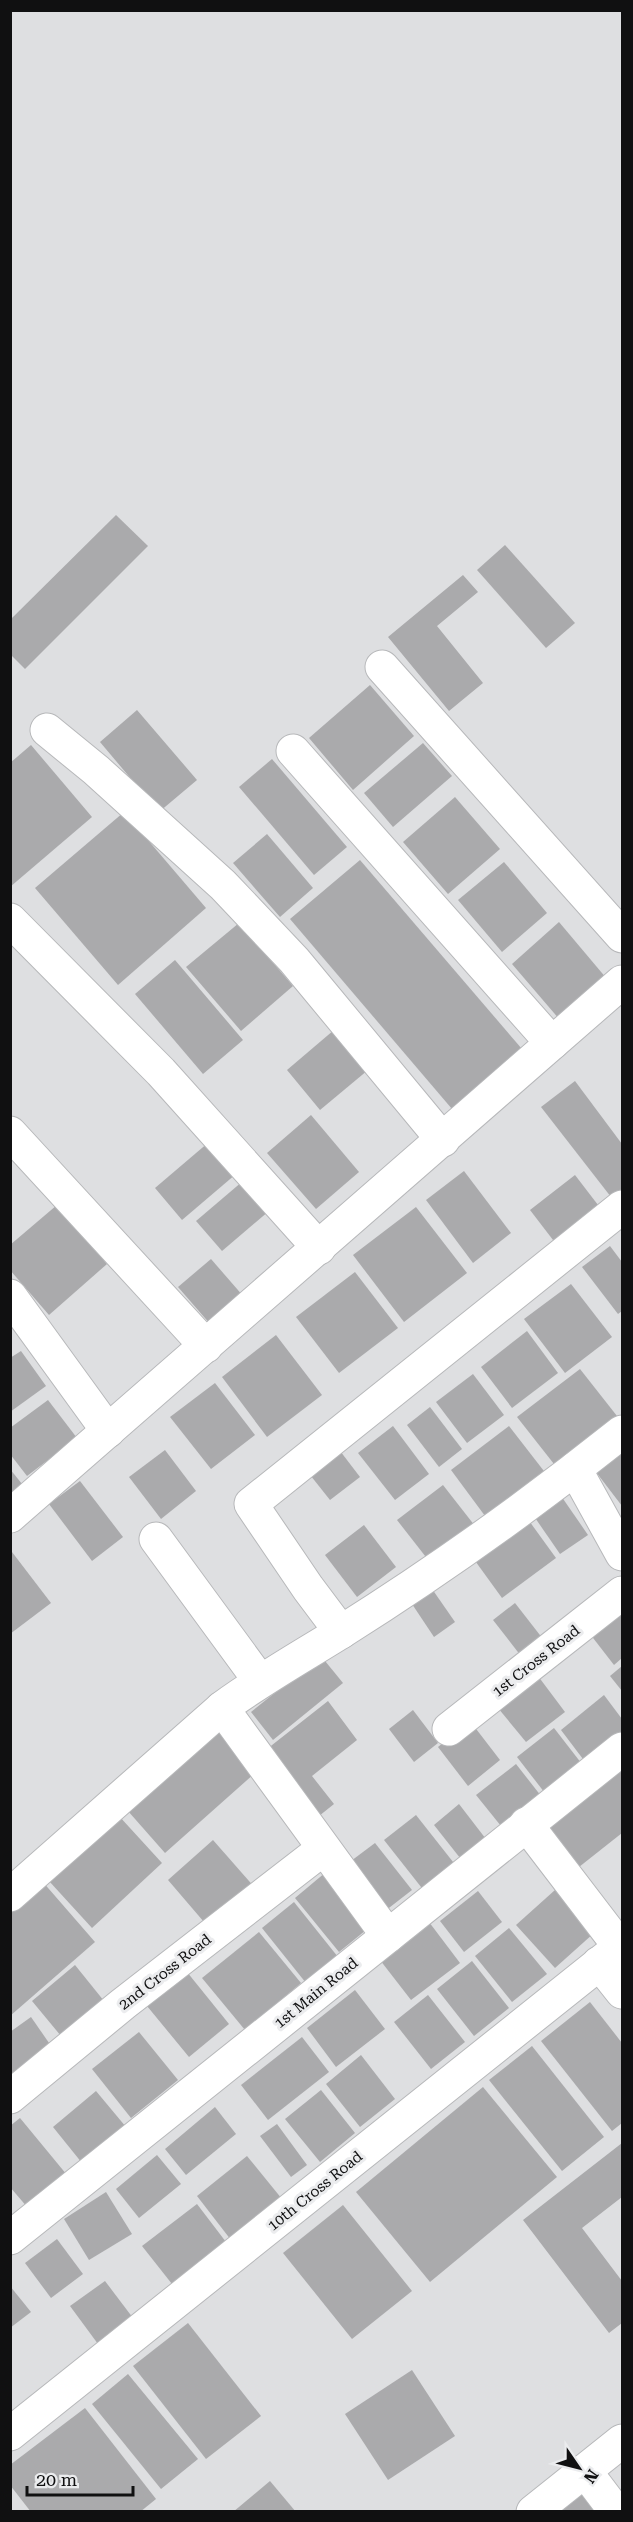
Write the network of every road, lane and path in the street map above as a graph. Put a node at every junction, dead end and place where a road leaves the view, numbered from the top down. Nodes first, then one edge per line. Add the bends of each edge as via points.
1 (382, 667) dead end
2 (47, 729) dead end
3 (293, 751) dead end
4 (10, 920) edge
5 (622, 936) edge
6 (622, 982) edge
7 (552, 1043) junction
8 (10, 1134) edge
9 (442, 1140) junction
10 (622, 1207) edge
11 (319, 1248) junction
12 (10, 1296) edge
13 (206, 1346) junction
14 (108, 1431) junction
15 (622, 1432) edge
16 (575, 1469) junction
17 (10, 1516) edge
18 (156, 1539) dead end
19 (622, 1554) edge
20 (622, 1593) edge
21 (341, 1632) junction
22 (260, 1680) junction
23 (222, 1708) junction
24 (449, 1730) dead end
25 (622, 1749) edge
26 (526, 1824) junction
27 (323, 1849) junction
28 (10, 1895) edge
29 (388, 1936) junction
30 (614, 1951) edge
31 (622, 1992) edge
32 (10, 2097) edge
33 (10, 2238) edge
34 (10, 2434) edge
35 (622, 2441) edge
36 (585, 2471) junction
37 (533, 2511) edge
38 (616, 2511) edge

1 - 5 street
2 - 9 street via 223,885 294,960
3 - 7 street
4 - 11 street via 161,1072
6 - 7 street
7 - 9 street
8 - 13 street
9 - 11 street
10 - 21 street via 251,1504
11 - 13 street
12 - 14 street
13 - 14 street
14 - 17 street
15 - 16 street
16 - 19 street
16 - 21 street
18 - 22 street
20 - 24 street, 1st Cross Road
21 - 22 street
22 - 23 street
23 - 27 street
23 - 28 street
25 - 26 street, 1st Main Road
26 - 29 street, 1st Main Road
26 - 30 street
27 - 29 street
27 - 32 street, 2nd Cross Road
29 - 33 street, 1st Main Road
30 - 31 street
30 - 34 street, 10th Cross Road
35 - 36 street
36 - 37 street
36 - 38 street

